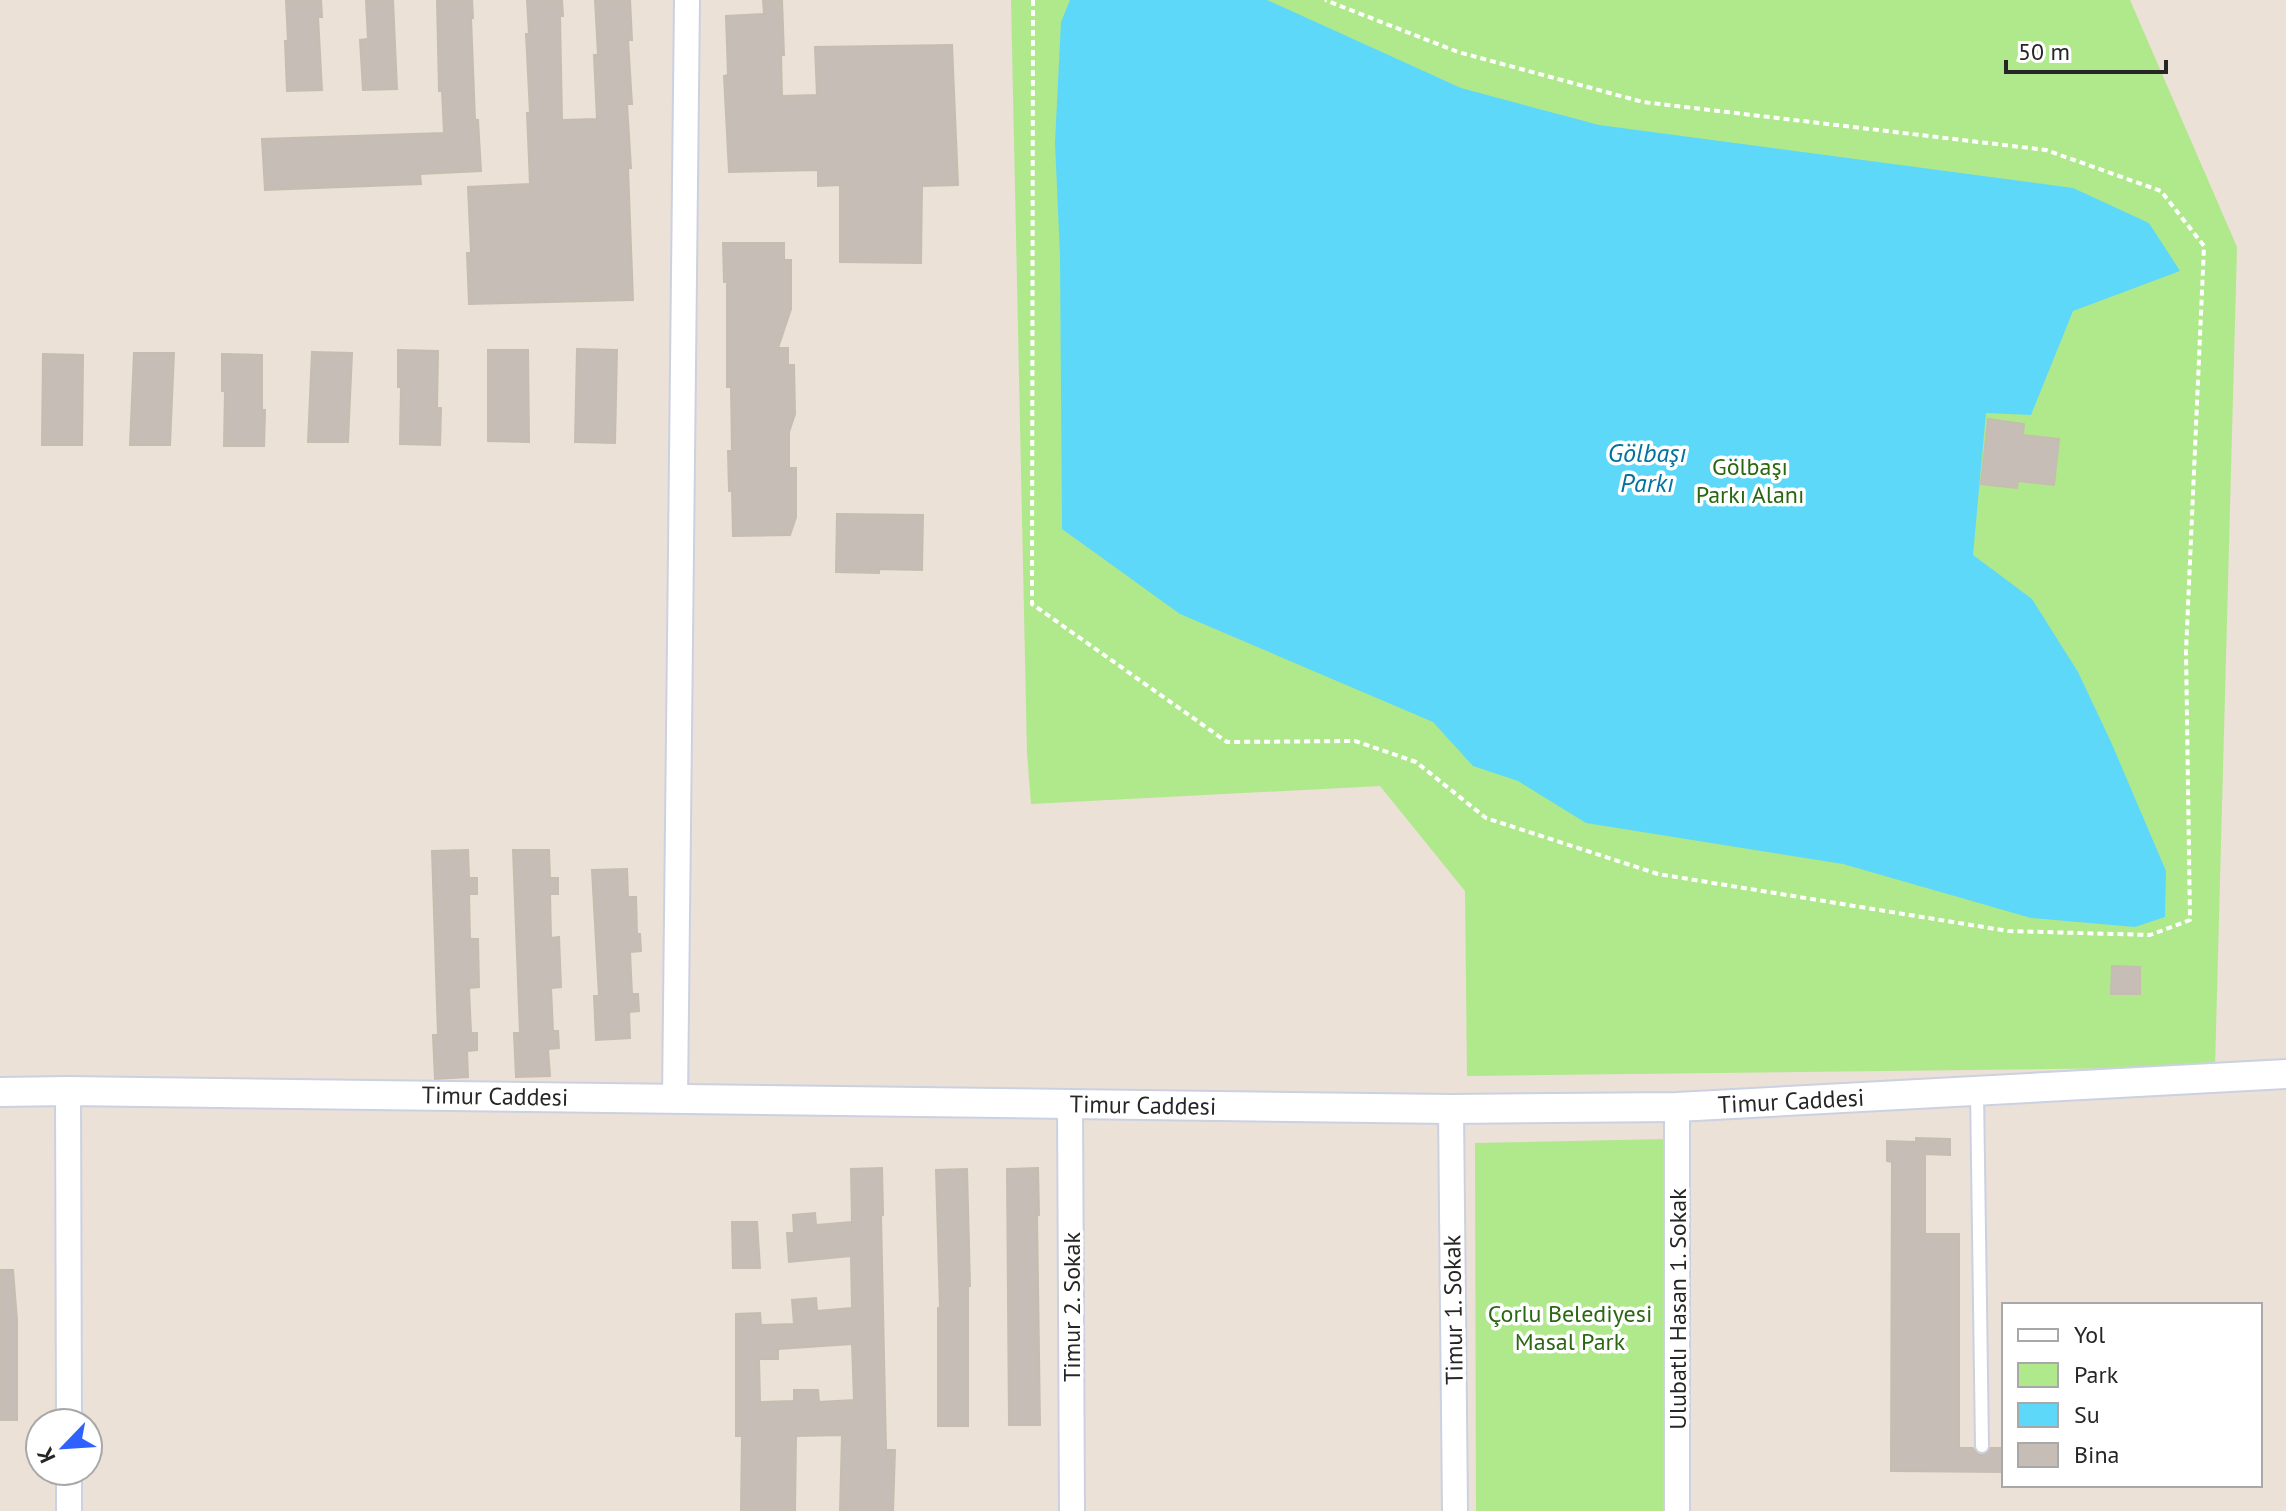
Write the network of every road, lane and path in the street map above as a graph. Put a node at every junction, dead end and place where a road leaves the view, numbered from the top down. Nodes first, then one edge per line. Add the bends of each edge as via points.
1 (687, 0) edge
2 (1033, 0) edge
3 (1325, 0) edge
4 (2286, 1074) edge
5 (68, 1091) junction
6 (1977, 1091) junction
7 (0, 1092) edge
8 (675, 1099) junction
9 (1070, 1104) junction
10 (1677, 1107) junction
11 (1451, 1109) junction
12 (69, 1407) edge
13 (1982, 1446) dead end
14 (69, 1487) edge
15 (69, 1511) edge
16 (1072, 1511) edge
17 (1455, 1511) edge
18 (1677, 1511) edge

1 - 8 street
2 - 3 path via 1032,604 1227,742 1355,741 1416,762 1486,818 1658,874 2008,931 2150,935 2190,920 2186,651 2204,246 2161,191 2046,150 1643,102 1458,52
4 - 6 street, Timur Caddesi
5 - 7 street, Timur Caddesi
5 - 8 street, Timur Caddesi
5 - 12 street
6 - 10 street, Timur Caddesi
6 - 13 lane
8 - 9 street, Timur Caddesi
9 - 11 street, Timur Caddesi
9 - 16 street, Timur 2. Sokak
10 - 11 street, Timur Caddesi
10 - 18 street, Ulubatlı Hasan 1. Sokak
11 - 17 street, Timur 1. Sokak
14 - 15 street

